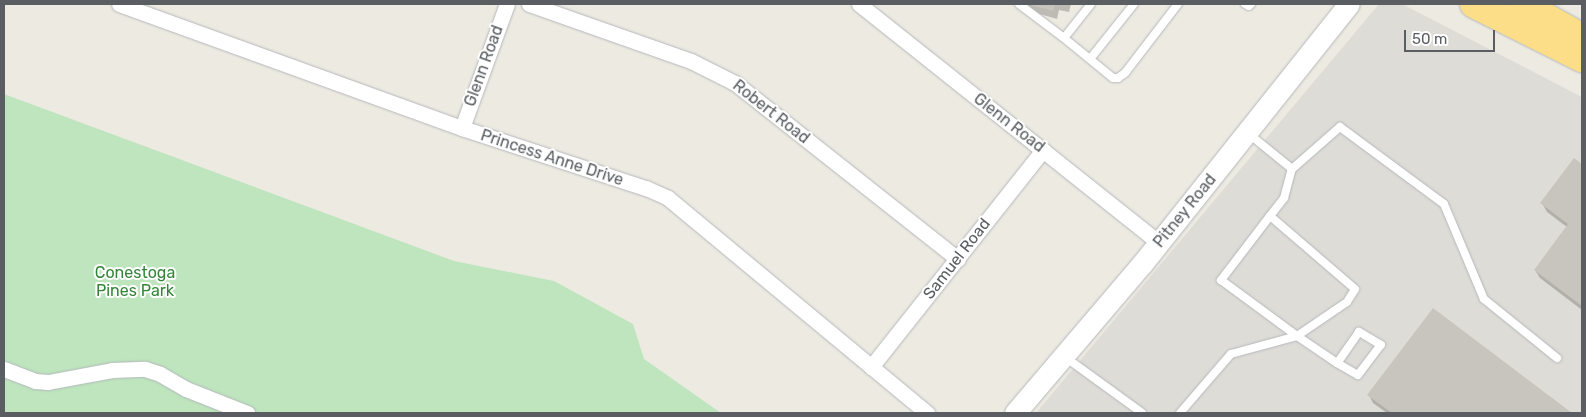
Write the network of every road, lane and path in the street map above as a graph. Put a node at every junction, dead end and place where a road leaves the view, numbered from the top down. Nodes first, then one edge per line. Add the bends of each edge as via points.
1 (118, 4) edge
2 (507, 4) edge
3 (529, 4) edge
4 (859, 4) edge
5 (1019, 4) edge
6 (1091, 4) edge
7 (1134, 4) edge
8 (1178, 4) edge
9 (1245, 4) edge
10 (1251, 4) edge
11 (1349, 4) edge
12 (1474, 4) edge
13 (1532, 10) edge
14 (1582, 36) edge
15 (1064, 38) junction
16 (1582, 58) edge
17 (1090, 60) junction
18 (462, 128) junction
19 (1247, 132) junction
20 (1043, 150) junction
21 (1292, 169) junction
22 (1270, 216) junction
23 (1159, 244) junction
24 (958, 259) junction
25 (1297, 336) junction
26 (1064, 357) junction
27 (1557, 358) dead end
28 (1337, 363) junction
29 (871, 367) junction
30 (4, 369) edge
31 (247, 413) edge
32 (927, 413) edge
33 (1016, 413) edge
34 (1142, 413) edge
35 (1180, 413) edge

1 - 18 street, Princess Anne Drive
2 - 18 street, Glenn Road
3 - 24 street, Robert Road via 690,62 735,83
4 - 20 street, Glenn Road
5 - 15 lane
6 - 15 lane
7 - 17 lane
8 - 17 lane via 1122,77 1114,78
9 - 10 lane
11 - 19 main road, Pitney Road
12 - 16 highway
13 - 14 highway
15 - 17 lane
18 - 29 street, Princess Anne Drive via 668,198
19 - 21 lane
19 - 23 main road, Pitney Road
20 - 23 street, Glenn Road
20 - 24 street, Samuel Road
21 - 22 lane via 1284,198
21 - 27 lane via 1340,127 1444,204 1484,300
22 - 25 lane via 1221,280
22 - 25 lane via 1355,289 1347,302
23 - 26 main road, Pitney Road
24 - 29 street, Samuel Road
25 - 28 lane
25 - 35 lane via 1231,354
26 - 33 main road, Pitney Road
26 - 34 lane
28 - 28 lane via 1358,375 1381,345 1360,332
29 - 32 street, Princess Anne Drive
30 - 31 street via 35,381 48,382 112,370 145,369

